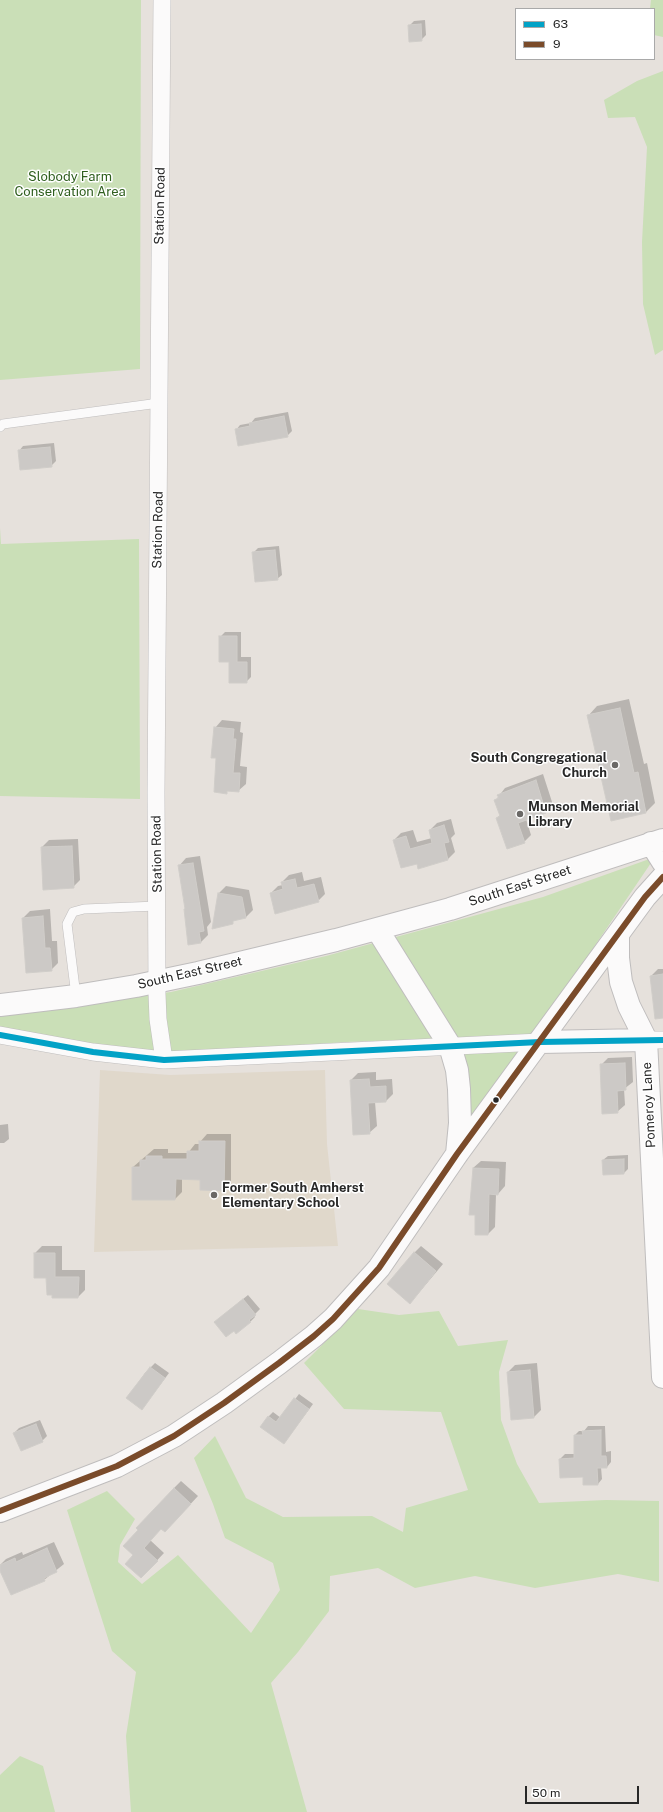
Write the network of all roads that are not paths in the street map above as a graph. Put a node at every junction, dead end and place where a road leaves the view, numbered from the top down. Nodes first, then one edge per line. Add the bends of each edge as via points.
1 (162, 0) edge
2 (159, 403) junction
3 (1, 424) edge
4 (657, 842) edge
5 (663, 862) edge
6 (663, 876) edge
7 (157, 906) junction
8 (377, 929) junction
9 (618, 934) junction
10 (156, 981) junction
11 (76, 996) junction
12 (0, 1005) edge
13 (0, 1036) edge
14 (655, 1040) edge
15 (540, 1042) junction
16 (450, 1046) junction
17 (164, 1060) junction
18 (457, 1154) junction
19 (663, 1376) edge
20 (0, 1511) edge

1 - 2 street, Station Road
2 - 3 lane
2 - 7 street, Station Road
4 - 5 main road
4 - 8 main road, South East Street via 450,909
6 - 9 main road
7 - 10 street, Station Road
7 - 11 lane via 84,909 73,912 67,924
8 - 10 main road, South East Street
8 - 16 main road
9 - 14 main road, Pomeroy Lane via 621,982 629,1006
9 - 15 main road
10 - 11 main road, South East Street
10 - 17 street, Station Road
11 - 12 main road, South East Street
13 - 17 street via 93,1052
14 - 15 main road
14 - 19 main road, Pomeroy Lane
15 - 16 street
15 - 18 main road
16 - 17 street
16 - 18 main road via 459,1089 460,1122
18 - 20 main road via 367,1282 333,1319 297,1350 174,1436 117,1466

